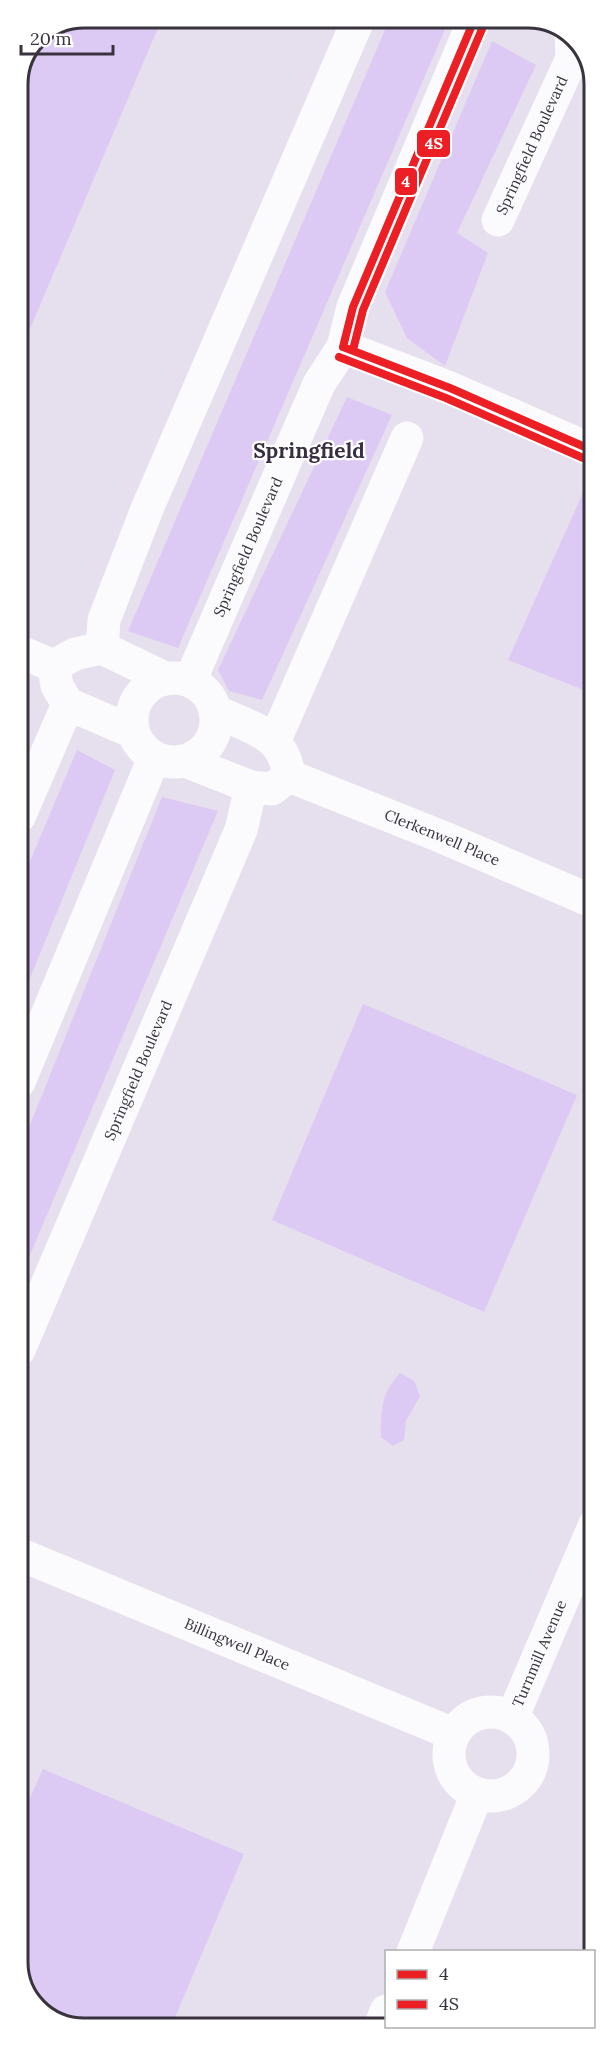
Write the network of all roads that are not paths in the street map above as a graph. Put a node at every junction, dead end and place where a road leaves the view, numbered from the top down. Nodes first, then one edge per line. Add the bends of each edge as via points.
1 (354, 29) edge
2 (470, 29) edge
3 (572, 48) edge
4 (498, 220) dead end
5 (343, 347) junction
6 (408, 438) dead end
7 (584, 448) edge
8 (102, 648) junction
9 (28, 655) edge
10 (54, 666) junction
11 (178, 680) junction
12 (69, 704) junction
13 (215, 711) junction
14 (133, 732) junction
15 (274, 740) junction
16 (170, 760) junction
17 (289, 776) junction
18 (250, 787) junction
19 (28, 797) edge
20 (584, 898) edge
21 (28, 1063) edge
22 (28, 1329) edge
23 (584, 1550) edge
24 (28, 1558) edge
25 (512, 1718) junction
26 (453, 1734) junction
27 (477, 1794) junction
28 (414, 1950) edge

1 - 8 street via 147,509 104,620
2 - 5 street, Springfield Boulevard via 353,307
3 - 4 street, Springfield Boulevard via 572,58
5 - 7 street via 450,388
5 - 11 street, Springfield Boulevard via 320,384
6 - 15 street
8 - 10 street via 75,654
8 - 11 street
9 - 10 street
10 - 12 street via 57,686
11 - 13 street via 202,688
11 - 14 street via 153,683 138,698 132,718
12 - 14 street
12 - 19 street
13 - 15 street
13 - 16 street via 213,737 196,756
14 - 16 street via 138,742
15 - 17 street via 287,759
16 - 18 street
16 - 21 street
17 - 18 street via 272,789
17 - 20 street, Clerkenwell Place
18 - 22 street, Springfield Boulevard via 241,830
23 - 25 street, Turnmill Avenue
24 - 26 street, Billingwell Place
25 - 26 street via 499,1713 473,1716
25 - 27 street via 529,1735 533,1759 529,1771 513,1790 502,1795
26 - 27 street via 448,1748 454,1776
27 - 28 street

